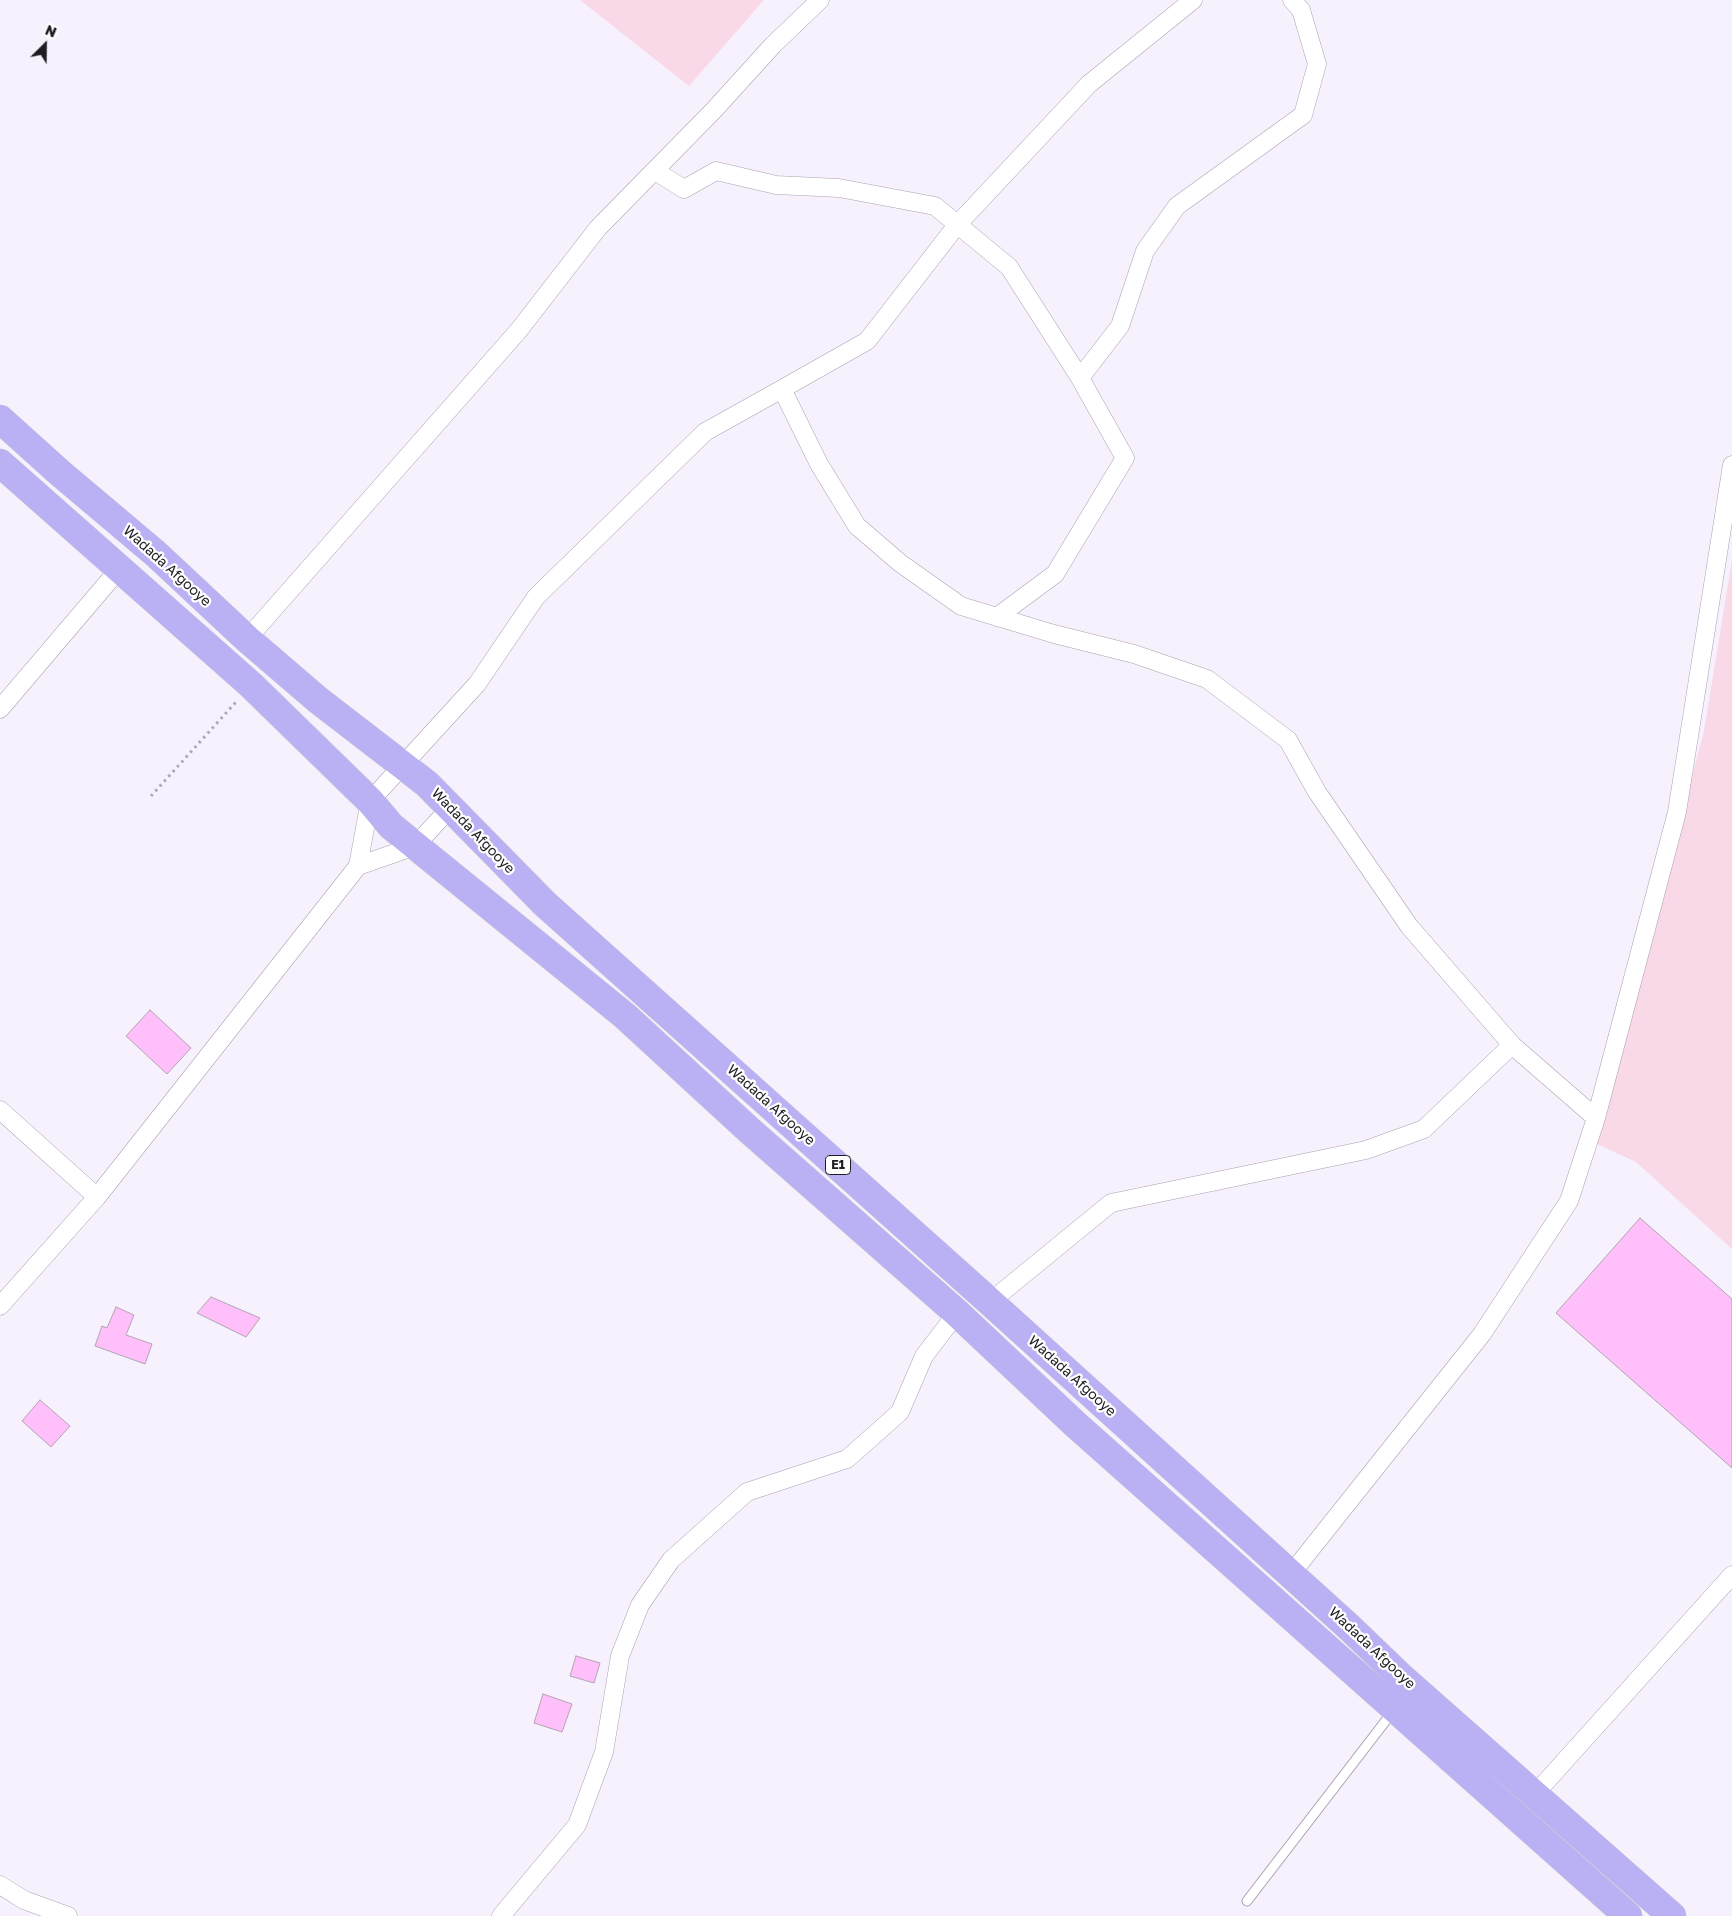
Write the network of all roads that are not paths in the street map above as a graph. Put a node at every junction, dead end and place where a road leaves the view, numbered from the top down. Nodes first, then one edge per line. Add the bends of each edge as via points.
1 (820, 0) edge
2 (1193, 0) edge
3 (1292, 0) edge
4 (655, 171) junction
5 (957, 225) junction
6 (1080, 378) junction
7 (782, 389) junction
8 (0, 419) edge
9 (0, 462) edge
10 (1732, 465) edge
11 (120, 568) junction
12 (997, 617) junction
13 (247, 639) junction
14 (0, 709) edge
15 (403, 765) junction
16 (370, 801) junction
17 (450, 808) junction
18 (415, 846) junction
19 (358, 866) junction
20 (1512, 1045) junction
21 (0, 1110) edge
22 (1596, 1118) junction
23 (98, 1197) junction
24 (3, 1299) edge
25 (990, 1302) junction
26 (957, 1313) junction
27 (1291, 1574) junction
28 (1732, 1575) edge
29 (1395, 1708) junction
30 (1534, 1795) junction
31 (0, 1885) edge
32 (1247, 1901) dead end
33 (1614, 1911) edge
34 (68, 1916) edge
35 (501, 1916) edge
36 (1672, 1916) edge

1 - 4 street via 773,44
2 - 5 street via 1089,84
3 - 6 street via 1301,10 1317,64 1303,115 1177,206 1145,250 1120,326
4 - 5 street via 684,189 716,171 776,185 839,188 935,206
4 - 13 street via 598,228 519,330
5 - 6 street via 1009,267
5 - 7 street via 867,341
6 - 12 street via 1124,458 1055,574
7 - 12 street via 819,464 857,526 900,563 961,606
7 - 15 street via 705,432 536,597 477,684
8 - 13 highway, Wadada Afgooye / E1 via 156,554
9 - 11 highway, Wadada Afgooye / E1
10 - 22 street via 1678,812
11 - 14 street
11 - 16 highway, Wadada Afgooye / E1 via 251,685
12 - 20 street via 1134,654 1207,679 1288,740 1317,792 1408,926
13 - 15 highway, Wadada Afgooye / E1 via 318,700
15 - 16 street
15 - 17 highway, Wadada Afgooye / E1
16 - 18 highway, Wadada Afgooye / E1 via 391,826
16 - 19 street
17 - 18 street
17 - 25 highway, Wadada Afgooye / E1 via 545,904
18 - 19 street
18 - 26 highway, Wadada Afgooye / E1 via 624,1016
19 - 23 street
20 - 22 street
20 - 25 street via 1424,1129 1366,1150 1111,1203
21 - 23 street
22 - 27 street via 1569,1201 1482,1334
23 - 24 street
25 - 27 highway, Wadada Afgooye / E1
26 - 29 highway, Wadada Afgooye / E1 via 1075,1424
26 - 35 street via 924,1356 900,1412 847,1459 747,1492 671,1560 640,1605 620,1656 604,1752 577,1825
27 - 30 highway, Wadada Afgooye / E1
28 - 30 street
29 - 32 lane
29 - 33 highway, Wadada Afgooye / E1
30 - 36 highway, Wadada Afgooye / E1
31 - 34 street via 24,1900

